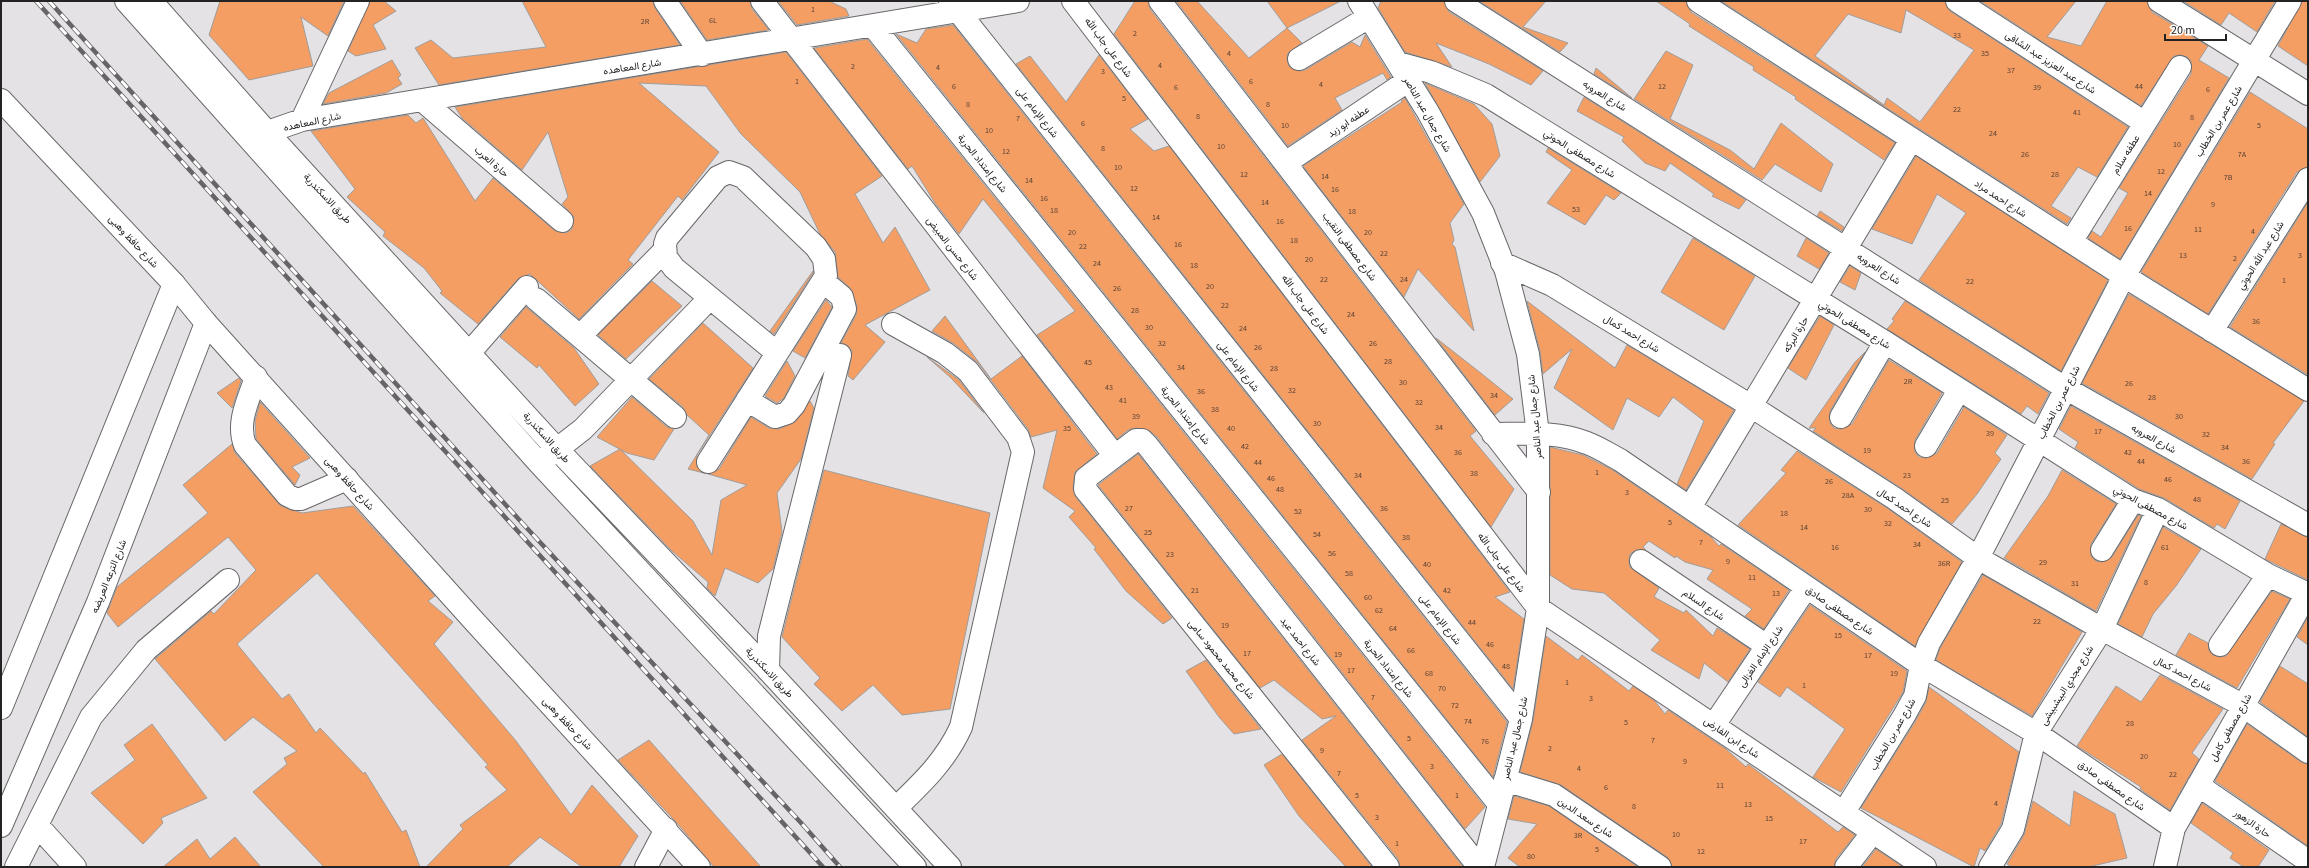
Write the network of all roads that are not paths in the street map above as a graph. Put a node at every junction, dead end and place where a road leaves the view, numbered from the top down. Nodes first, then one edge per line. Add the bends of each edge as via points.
1 (126, 1) edge
2 (151, 1) edge
3 (358, 1) edge
4 (664, 1) edge
5 (762, 1) edge
6 (1018, 1) edge
7 (1073, 1) edge
8 (1160, 1) edge
9 (1456, 1) edge
10 (1698, 1) edge
11 (1957, 1) edge
12 (2159, 1) edge
13 (2290, 1) edge
14 (954, 6) edge
15 (1364, 9) edge
16 (873, 26) junction
17 (791, 40) junction
18 (702, 55) junction
19 (1299, 59) dead end
20 (2254, 61) junction
21 (2180, 66) dead end
22 (1403, 71) junction
23 (2308, 94) edge
24 (1, 100) edge
25 (423, 101) junction
26 (302, 120) junction
27 (2145, 123) junction
28 (257, 135) junction
29 (1911, 140) junction
30 (1287, 162) junction
31 (2306, 186) edge
32 (562, 221) dead end
33 (2070, 242) junction
34 (1846, 247) junction
35 (664, 251) junction
36 (1502, 262) junction
37 (2124, 276) junction
38 (823, 281) junction
39 (174, 284) junction
40 (710, 298) junction
41 (1816, 299) junction
42 (206, 323) junction
43 (893, 324) dead end
44 (2212, 331) junction
45 (580, 336) junction
46 (1885, 342) junction
47 (470, 352) junction
48 (777, 353) junction
49 (840, 354) dead end
50 (256, 378) junction
51 (631, 379) junction
52 (2065, 388) junction
53 (1960, 390) junction
54 (2308, 390) edge
55 (747, 400) junction
56 (1751, 406) junction
57 (675, 417) dead end
58 (1841, 417) dead end
59 (1493, 434) junction
60 (1538, 434) junction
61 (2038, 440) junction
62 (1926, 446) dead end
63 (556, 448) junction
64 (1115, 456) junction
65 (708, 462) dead end
66 (539, 463) junction
67 (347, 478) junction
68 (1539, 492) junction
69 (2133, 500) junction
70 (1691, 506) junction
71 (2158, 509) junction
72 (2308, 525) edge
73 (2102, 550) dead end
74 (1978, 558) junction
75 (1641, 561) dead end
76 (2268, 574) junction
77 (228, 580) dead end
78 (1806, 588) junction
79 (2308, 593) edge
80 (1538, 608) junction
81 (2102, 629) junction
82 (1767, 646) junction
83 (2220, 646) dead end
84 (1921, 665) junction
85 (768, 670) junction
86 (751, 691) junction
87 (800, 704) junction
88 (2242, 705) junction
89 (1, 708) edge
90 (776, 719) junction
91 (1521, 719) junction
92 (1714, 725) junction
93 (2036, 733) junction
94 (2308, 752) edge
95 (1505, 780) junction
96 (2198, 785) junction
97 (1499, 804) junction
98 (897, 807) junction
99 (1844, 812) junction
100 (37, 825) junction
101 (1, 826) edge
102 (2174, 828) junction
103 (666, 830) junction
104 (1873, 832) junction
105 (2308, 861) edge
106 (1487, 865) edge
107 (16, 867) edge
108 (75, 867) edge
109 (646, 867) edge
110 (699, 867) edge
111 (916, 867) edge
112 (950, 867) edge
113 (1388, 867) edge
114 (1660, 867) edge
115 (1846, 867) edge
116 (1926, 867) edge
117 (1990, 867) edge
118 (2165, 867) edge

1 - 28 street, طريق الاسكندرية
2 - 28 street, طريق الاسكندرية
3 - 26 street
4 - 18 street
5 - 17 street, شارع حسن المبيض
6 - 14 street, شارع المعاهده
7 - 80 street, شارع على جاب الله
8 - 30 street, شارع مصطفى النقيب
9 - 34 street, شارع العروبه
10 - 29 street, شارع احمد مراد
11 - 27 street, شارع عبد العزيز عبد الشافى
12 - 20 street
13 - 20 street, شارع عمر بن الخطاب
14 - 16 street, شارع المعاهده
14 - 91 street, شارع الإمام على
15 - 19 street
15 - 22 street, شارع جمال عبد الناصر
16 - 17 street, شارع المعاهده
16 - 97 street, شارع إمتداد الحرية
17 - 18 street, شارع المعاهده
17 - 64 street, شارع حسن المبيض
18 - 25 street, شارع المعاهده
20 - 23 street
20 - 37 street, شارع عمر بن الخطاب
21 - 27 street, عطفه سلام
22 - 30 street, عطفه ابو زيد
22 - 36 street, شارع جمال عبد الناصر via 1483,213
22 - 41 street, شارع مصطفى الحوتي via 1431,72 1486,95
24 - 39 street, شارع حافظ وهبى
25 - 26 street, شارع المعاهده
25 - 32 street, حارة العرب
26 - 28 street, شارع المعاهده
27 - 33 street, عطفه سلام
28 - 47 street, طريق الاسكندرية
28 - 66 street, طريق الاسكندرية
29 - 33 street, شارع احمد مراد
29 - 34 street, حارة البركه
30 - 59 street, شارع مصطفى النقيب
31 - 44 street, شارع عبد الله الحوتي
33 - 37 street, شارع احمد مراد
34 - 41 street, حارة البركه
34 - 52 street, شارع العروبه
35 - 38 street via 670,232 718,177 730,172 737,173 821,253 826,268
35 - 40 street via 674,268
35 - 45 street
36 - 56 street, شارع احمد كمال via 1552,285
36 - 60 street, شارع جمال عبد الناصر via 1528,354
37 - 44 street, شارع احمد مراد
37 - 52 street, شارع عمر بن الخطاب
38 - 48 street
38 - 55 street via 842,297 845,309 794,405 787,413 775,417
39 - 42 street, شارع حافظ وهبى
39 - 89 street
40 - 48 street
40 - 51 street
41 - 46 street, شارع مصطفى الحوتي
41 - 56 street, حارة البركه
42 - 50 street, شارع حافظ وهبى
42 - 101 street, شارع الترعه العريضه via 98,602
43 - 98 street via 945,353 968,371 1018,437 1023,452 961,727 954,743 935,770
44 - 54 street, شارع احمد مراد
45 - 47 street via 532,293
45 - 51 street
46 - 53 street, شارع مصطفى الحوتي
46 - 58 street
47 - 63 street, طريق الاسكندرية
48 - 55 street
49 - 85 street via 769,636
50 - 67 street, شارع حافظ وهبى
50 - 67 street via 242,421 242,438 287,495 301,499
51 - 57 street
51 - 63 street via 583,429
52 - 61 street, شارع عمر بن الخطاب
52 - 72 street, شارع العروبه
53 - 61 street, شارع مصطفى الحوتي
53 - 62 street
55 - 65 street
56 - 70 street, حارة البركه
56 - 74 street, شارع احمد كمال via 1894,498
59 - 60 street, شارع مصطفى صادق
59 - 68 street, شارع مصطفى النقيب
60 - 68 street, شارع جمال عبد الناصر
60 - 70 street, شارع مصطفى صادق via 1565,436 1588,443 1620,460
61 - 69 street, شارع مصطفى الحوتي
61 - 74 street, شارع عمر بن الخطاب
63 - 66 street
63 - 85 street, طريق الاسكندرية
64 - 106 street, شارع احمد عيد via 1136,440 1142,440 1147,445
64 - 113 street, شارع محمد محمود سامى via 1086,478 1085,489
66 - 86 street, طريق الاسكندرية
67 - 103 street, شارع حافظ وهبى
68 - 80 street, شارع جمال عبد الناصر
69 - 71 street, شارع مصطفى الحوتي
69 - 73 street
70 - 78 street, شارع مصطفى صادق
71 - 76 street, شارع مصطفى الحوتي
71 - 81 street, شارع مجدي البيشبيشى
74 - 81 street, شارع احمد كمال
74 - 84 street, شارع عمر بن الخطاب via 1929,643
75 - 82 street, شارع السلام
76 - 79 street, شارع مصطفى الحوتي
76 - 83 street
77 - 100 street via 146,650 91,717
78 - 82 street, شارع الإمام الغزالى
78 - 84 street, شارع مصطفى صادق
79 - 88 street, شارع مصطفى كامل
80 - 91 street, شارع جمال عبد الناصر
80 - 92 street, شارع ابن الفارض
81 - 88 street, شارع احمد كمال
81 - 93 street, شارع مجدي البيشبيشى
82 - 92 street, شارع الإمام الغزالى
84 - 93 street, شارع مصطفى صادق
84 - 99 street, شارع عمر بن الخطاب via 1914,696 1904,716
85 - 86 street via 765,685
85 - 87 street, طريق الاسكندرية
86 - 90 street, طريق الاسكندرية
87 - 90 street via 783,709
87 - 98 street, طريق الاسكندرية
88 - 94 street, شارع احمد كمال
88 - 96 street, شارع مصطفى كامل
90 - 111 street, طريق الاسكندرية
91 - 95 street, شارع جمال عبد الناصر
92 - 99 street, شارع ابن الفارض
93 - 102 street, شارع مصطفى صادق
93 - 117 street, شارع مجدي البيشبيشى via 2012,829
95 - 97 street, شارع جمال عبد الناصر
95 - 114 street, شارع سعد الدين via 1554,795
96 - 102 street, شارع مصطفى كامل
96 - 105 street, حارة الزهور
97 - 106 street, شارع جمال عبد الناصر
98 - 112 street, طريق الاسكندرية
99 - 104 street, شارع ابن الفارض
100 - 107 street
100 - 108 street
102 - 118 street, شارع مصطفى كامل
103 - 109 street
103 - 110 street, شارع حافظ وهبى
104 - 115 street
104 - 116 street, شارع ابن الفارض

